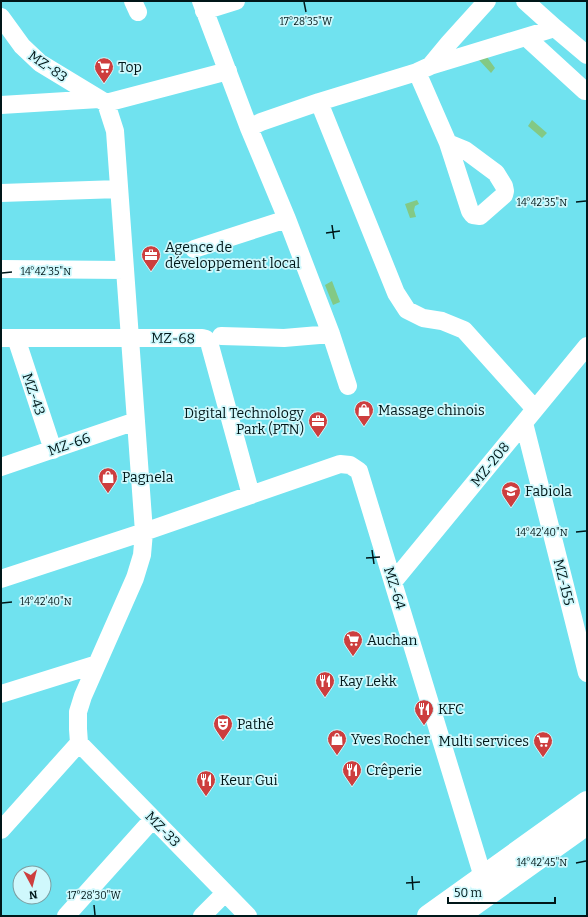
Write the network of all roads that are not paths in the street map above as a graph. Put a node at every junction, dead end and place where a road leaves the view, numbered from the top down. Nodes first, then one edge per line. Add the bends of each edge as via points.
1 (236, 1) edge
2 (486, 1) edge
3 (525, 1) edge
4 (202, 6) edge
5 (1, 17) edge
6 (555, 28) junction
7 (526, 37) junction
8 (449, 42) junction
9 (587, 55) edge
10 (463, 56) junction
11 (424, 69) junction
12 (228, 71) junction
13 (587, 89) edge
14 (103, 101) junction
15 (319, 102) junction
16 (1, 105) edge
17 (249, 128) junction
18 (448, 143) dead end
19 (119, 189) junction
20 (1, 193) edge
21 (287, 219) junction
22 (194, 249) dead end
23 (1, 269) edge
24 (125, 270) junction
25 (331, 334) junction
26 (221, 336) dead end
27 (130, 337) junction
28 (8, 338) edge
29 (587, 346) edge
30 (348, 386) dead end
31 (530, 416) junction
32 (136, 421) junction
33 (53, 450) junction
34 (1, 467) edge
35 (251, 495) junction
36 (144, 532) junction
37 (1, 578) edge
38 (393, 582) junction
39 (97, 664) junction
40 (587, 673) edge
41 (1, 694) edge
42 (79, 743) junction
43 (587, 802) edge
44 (153, 819) junction
45 (587, 824) edge
46 (1, 830) edge
47 (483, 877) junction
48 (225, 893) junction
49 (66, 916) edge
50 (202, 916) edge
51 (248, 916) edge
52 (428, 916) edge
53 (458, 916) edge

1 - 4 street
2 - 8 street
3 - 6 street
4 - 12 street
5 - 14 street, MZ-83 via 22,46 40,63
6 - 7 street
6 - 9 street
7 - 10 street
7 - 13 street via 585,91
8 - 10 street
8 - 11 street
10 - 11 street
11 - 15 street
11 - 18 street
12 - 14 street
12 - 17 street
14 - 16 street
14 - 19 street via 115,131
15 - 17 street
15 - 31 street via 396,293 407,310 423,318 442,321 464,330
17 - 21 street
19 - 20 street
19 - 24 street
21 - 22 street
21 - 25 street
23 - 24 street
24 - 27 street
25 - 26 street via 284,338
25 - 30 street
27 - 28 street, MZ-68
27 - 32 street
27 - 35 street, MZ-68 via 202,338 209,342
28 - 33 street, MZ-43
29 - 31 street, MZ-208
31 - 38 street, MZ-208
31 - 40 street, MZ-155
32 - 33 street, MZ-66
32 - 36 street
33 - 34 street, MZ-66
35 - 36 street, MZ-64
35 - 38 street, MZ-64 via 340,464 350,465 359,471
36 - 37 street, MZ-64
36 - 39 street via 142,555 135,578
38 - 47 street, MZ-64
39 - 41 street
39 - 42 street via 78,712
42 - 44 street, MZ-33
42 - 46 street
43 - 47 main road
44 - 48 street, MZ-33
44 - 49 street
45 - 53 main road
47 - 52 main road
48 - 50 street
48 - 51 street, MZ-33

